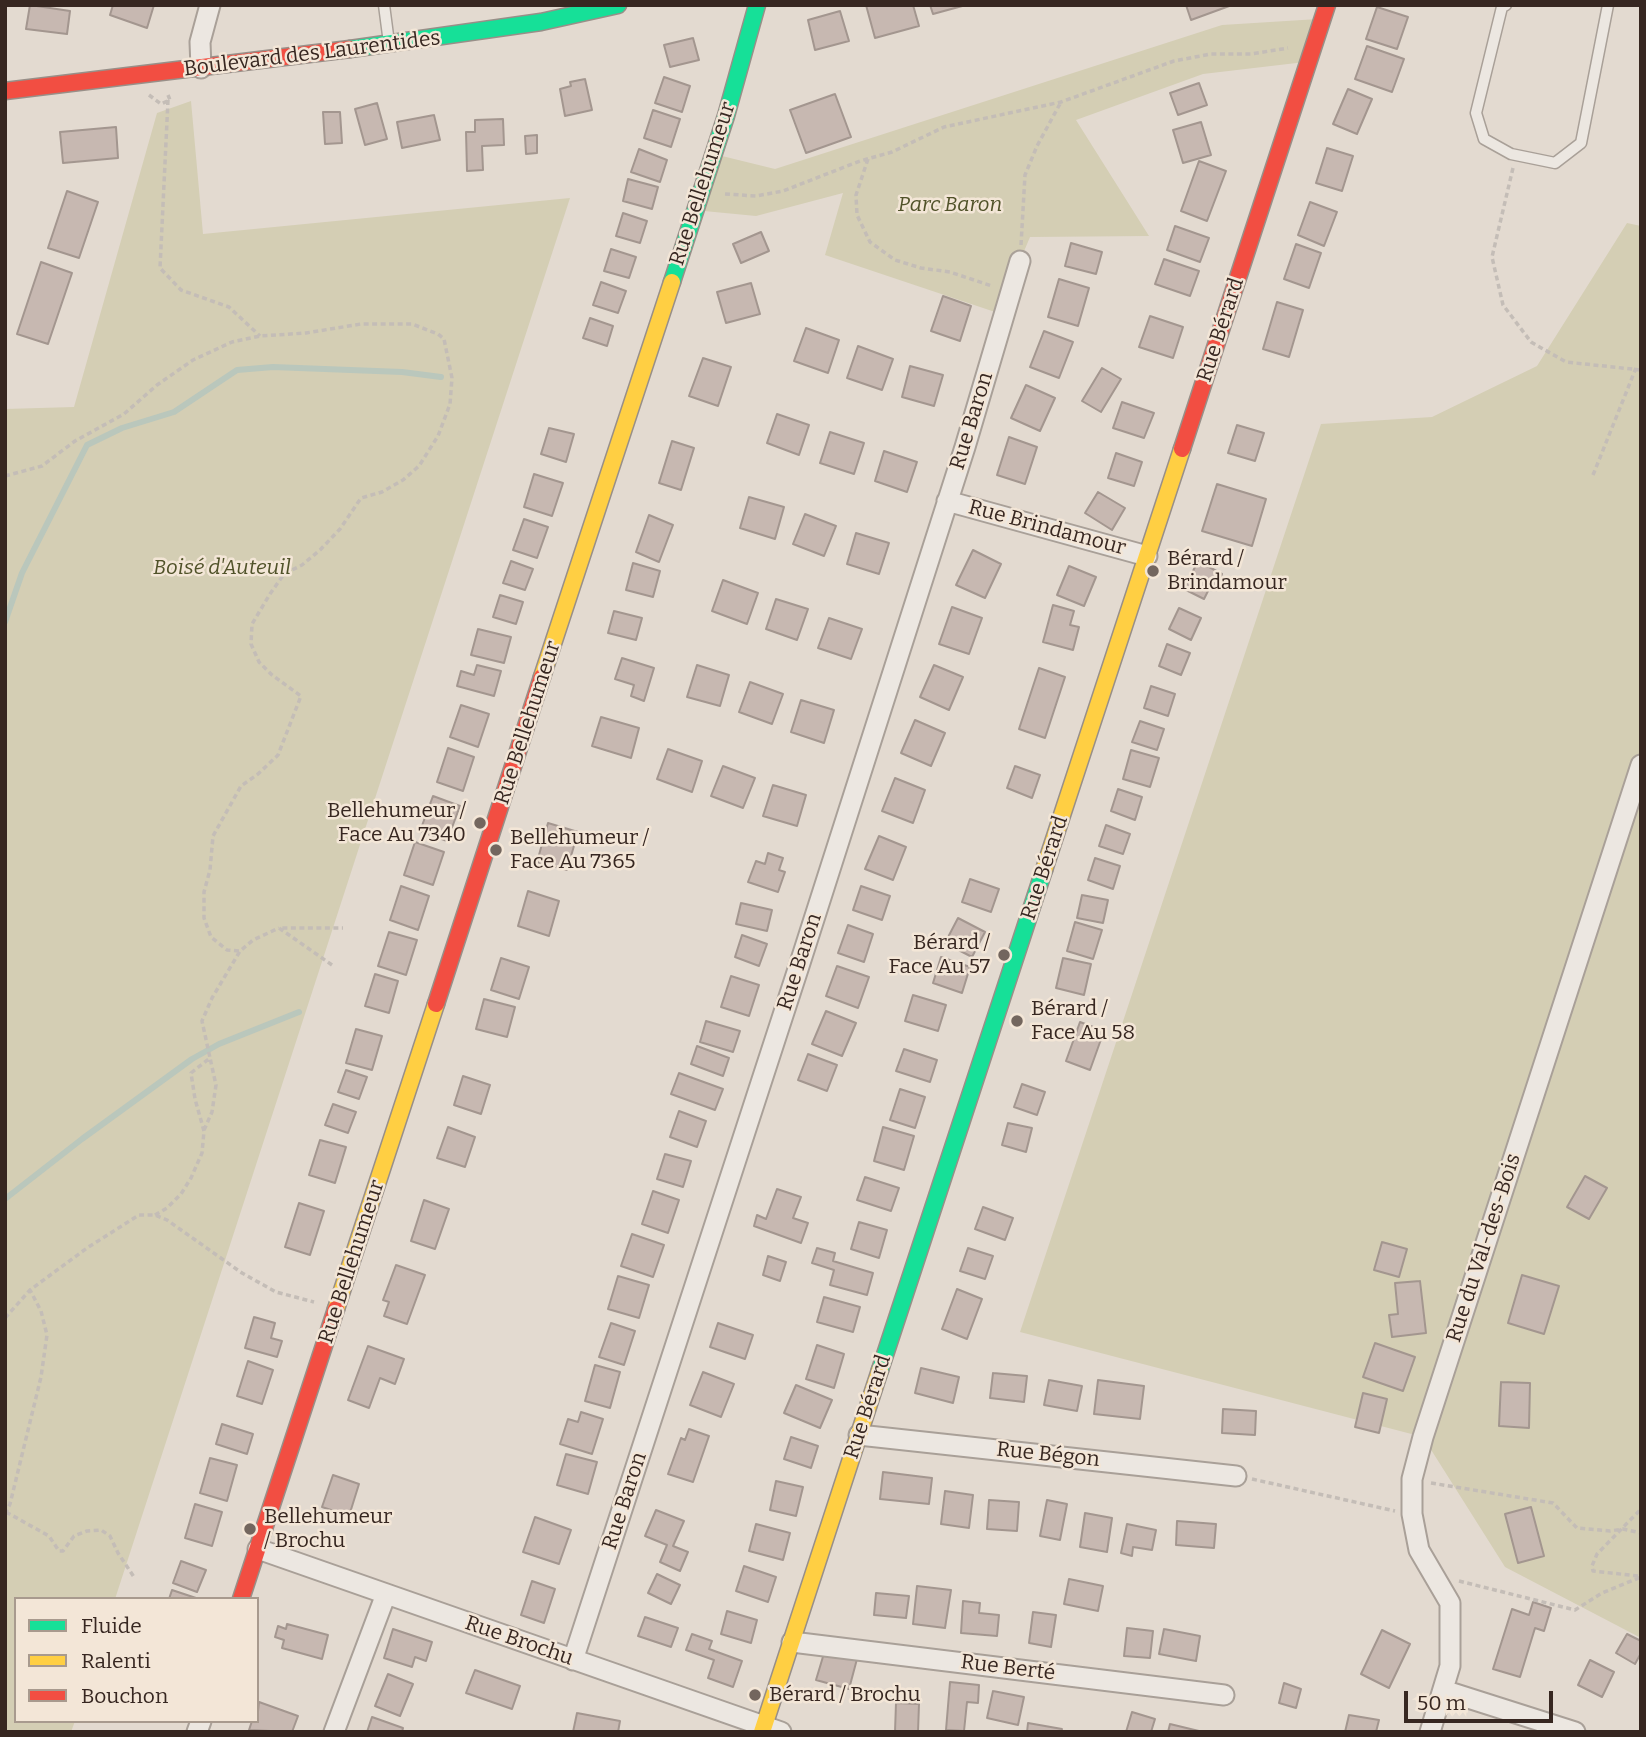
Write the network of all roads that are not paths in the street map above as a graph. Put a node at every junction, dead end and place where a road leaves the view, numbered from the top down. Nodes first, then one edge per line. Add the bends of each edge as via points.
1 (210, 5) edge
2 (384, 5) edge
3 (618, 5) edge
4 (757, 5) edge
5 (1327, 5) edge
6 (1506, 5) edge
7 (1608, 5) edge
8 (389, 45) junction
9 (201, 68) junction
10 (5, 91) edge
11 (1020, 261) road end
12 (947, 501) junction
13 (1147, 556) junction
14 (1641, 765) edge
15 (859, 1435) junction
16 (1236, 1476) road end
17 (258, 1549) junction
18 (386, 1594) junction
19 (242, 1597) edge
20 (792, 1642) junction
21 (573, 1660) junction
22 (1443, 1690) junction
23 (1224, 1695) dead end
24 (769, 1730) edge
25 (334, 1732) edge
26 (1430, 1732) edge
27 (1575, 1732) edge

1 - 9 street via 200,42
2 - 8 lane
3 - 8 street, Boulevard des Laurentides
4 - 17 street, Rue Bellehumeur via 726,116
5 - 13 street, Rue Bérard
6 - 7 lane via 1476,113 1484,138 1516,155 1555,163 1581,143
8 - 9 street, Boulevard des Laurentides
9 - 10 street, Boulevard des Laurentides
11 - 12 street, Rue Baron
12 - 13 street, Rue Brindamour
12 - 21 street, Rue Baron
13 - 15 street, Rue Bérard
14 - 22 street, Rue du Val-des-Bois via 1412,1479 1419,1550 1450,1603 1450,1666
15 - 16 street, Rue Bégon
15 - 20 street, Rue Bérard
17 - 18 street, Rue Brochu
17 - 19 street, Rue Bellehumeur
18 - 21 street, Rue Brochu
18 - 25 street
20 - 23 street, Rue Berté
20 - 24 street, Rue Bérard
21 - 24 street, Rue Brochu
22 - 26 street, Rue du Val-des-Bois
22 - 27 street

